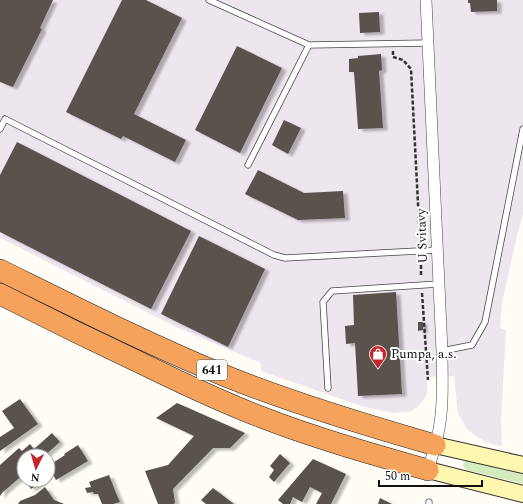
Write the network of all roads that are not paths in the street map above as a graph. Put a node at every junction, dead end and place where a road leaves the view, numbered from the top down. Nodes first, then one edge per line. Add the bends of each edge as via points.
1 (209, 0) edge
2 (426, 0) edge
3 (428, 43) junction
4 (309, 45) junction
5 (523, 128) edge
6 (0, 129) edge
7 (248, 165) dead end
8 (437, 250) junction
9 (0, 270) edge
10 (438, 284) junction
11 (0, 294) edge
12 (442, 351) junction
13 (328, 388) dead end
14 (435, 445) junction
15 (523, 465) edge
16 (428, 470) junction
17 (523, 494) edge

1 - 4 lane
2 - 3 street, U Svitavy
3 - 4 lane
3 - 8 street, U Svitavy
4 - 7 lane
5 - 12 lane via 485,322 472,345
6 - 8 lane via 5,119 274,255 285,258
8 - 10 street, U Svitavy
9 - 14 highway, 641 via 118,328 229,377 335,416
10 - 12 street, U Svitavy
10 - 13 lane via 332,291 323,302
11 - 16 highway, 641 via 218,400 312,436
12 - 14 street, U Svitavy via 442,407
14 - 15 main road, 641
14 - 16 street, U Svitavy
16 - 17 main road, 641

